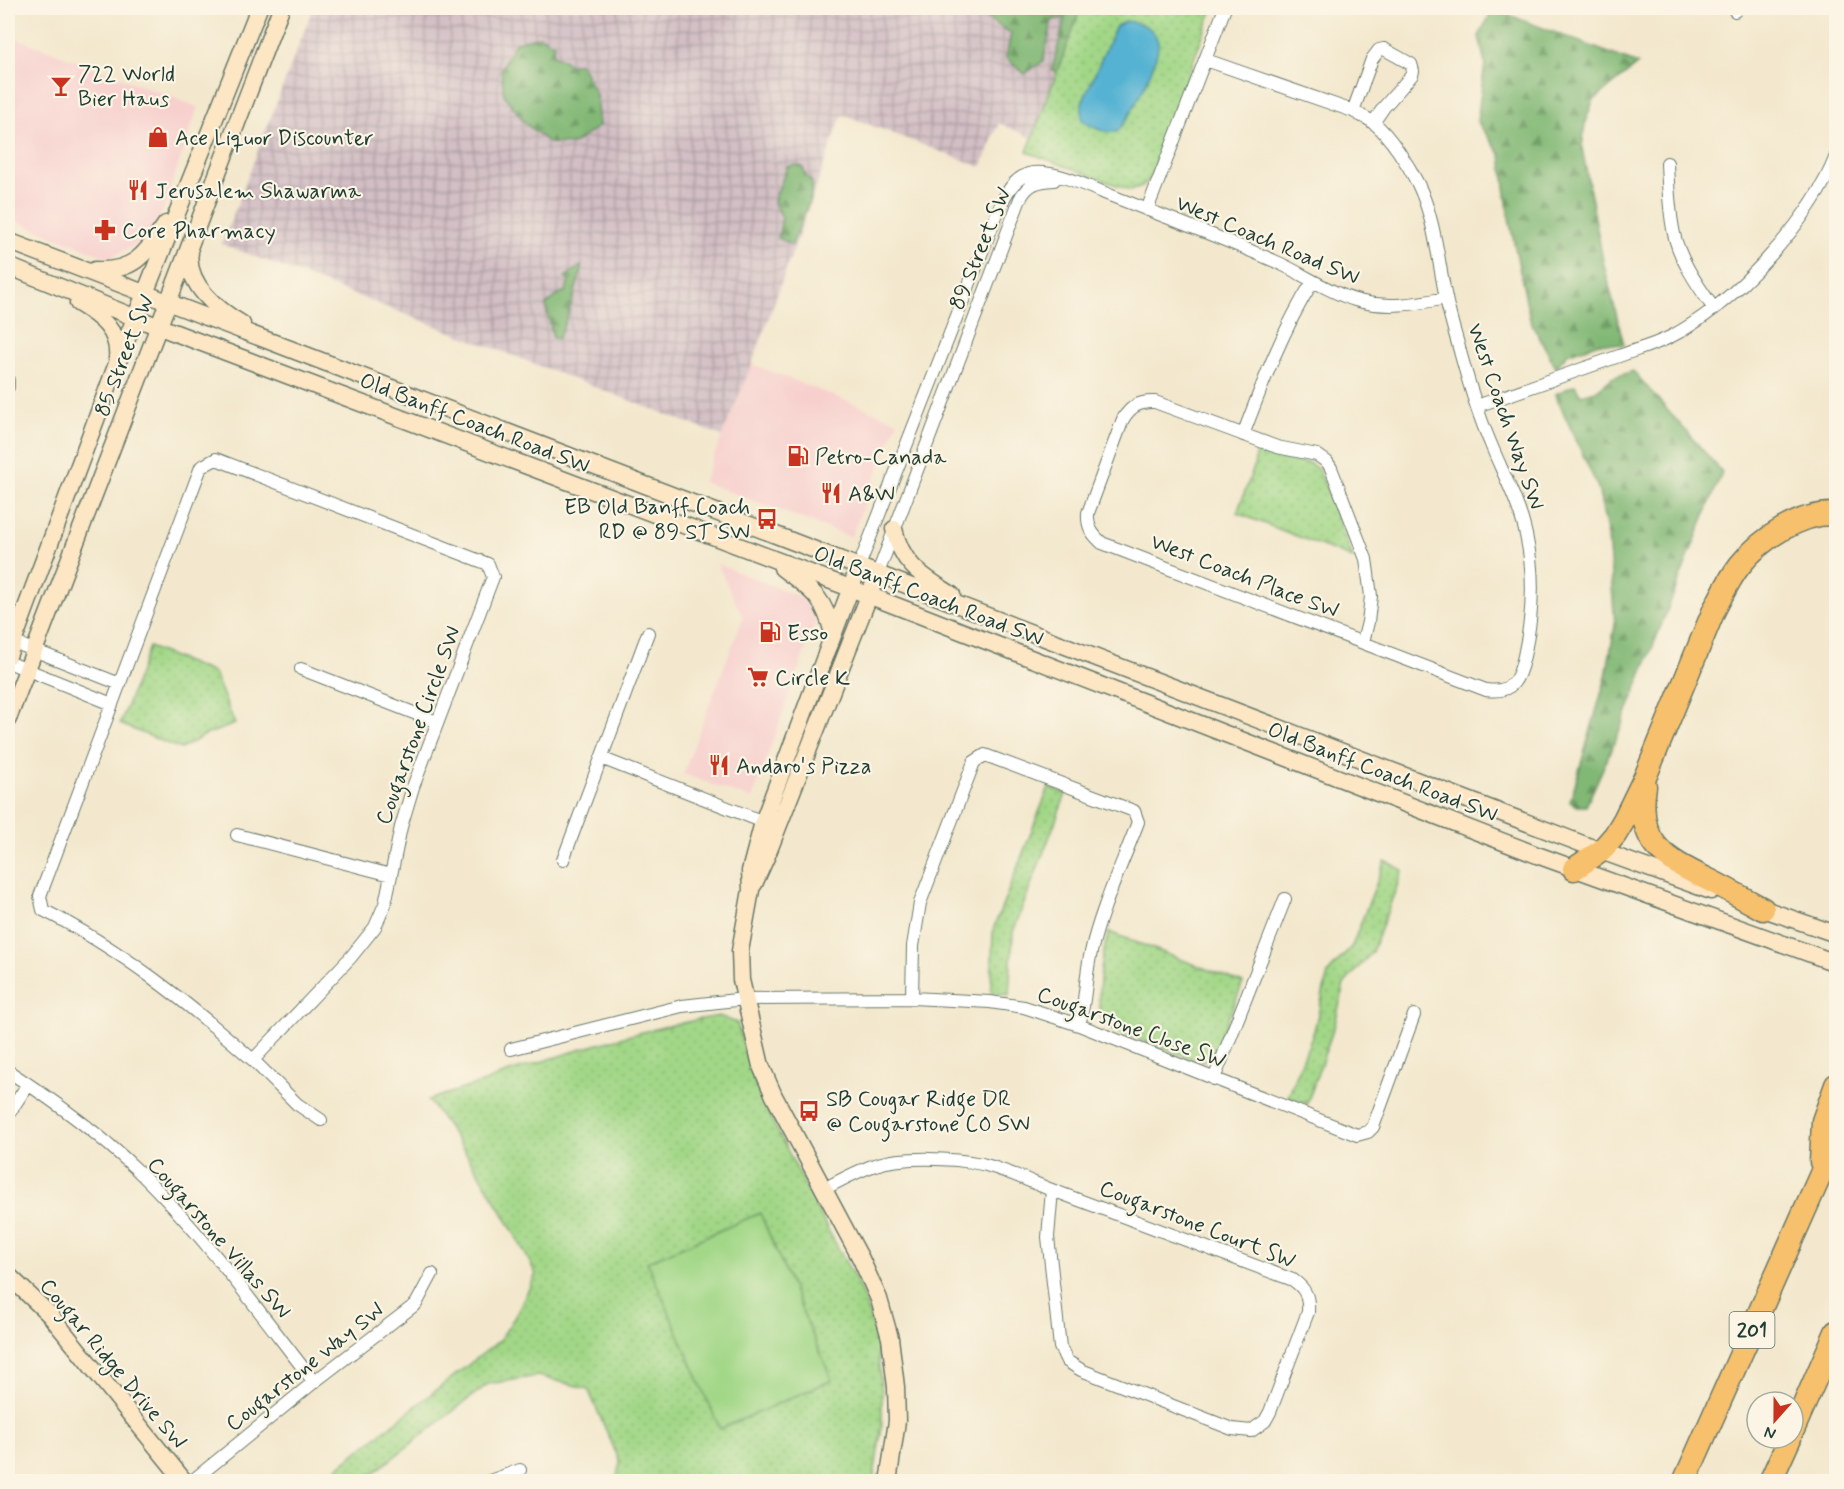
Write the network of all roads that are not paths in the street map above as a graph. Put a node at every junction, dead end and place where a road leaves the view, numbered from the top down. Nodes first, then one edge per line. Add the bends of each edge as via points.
1 (259, 8) edge
2 (281, 8) edge
3 (1225, 8) edge
4 (1206, 60) junction
5 (1353, 111) junction
6 (1373, 123) junction
7 (1836, 156) edge
8 (1667, 164) dead end
9 (1033, 178) junction
10 (181, 204) junction
11 (1147, 210) junction
12 (193, 240) junction
13 (8, 241) edge
14 (8, 266) edge
15 (81, 268) junction
16 (28, 274) junction
17 (1313, 281) junction
18 (145, 293) junction
19 (1446, 298) junction
20 (167, 302) junction
21 (1714, 309) junction
22 (136, 318) junction
23 (158, 326) junction
24 (952, 330) junction
25 (968, 335) junction
26 (276, 345) junction
27 (116, 366) junction
28 (8, 380) edge
29 (8, 387) edge
30 (1477, 406) junction
31 (1243, 435) junction
32 (908, 443) junction
33 (924, 450) junction
34 (1836, 514) edge
35 (894, 529) junction
36 (768, 557) junction
37 (859, 566) junction
38 (878, 573) junction
39 (850, 588) junction
40 (869, 596) junction
41 (981, 613) junction
42 (648, 633) dead end
43 (833, 634) junction
44 (1363, 642) junction
45 (10, 649) edge
46 (35, 650) junction
47 (8, 662) edge
48 (301, 669) dead end
49 (27, 670) junction
50 (120, 684) junction
51 (112, 704) junction
52 (8, 719) edge
53 (437, 722) junction
54 (804, 738) junction
55 (601, 758) junction
56 (1646, 775) junction
57 (770, 824) junction
58 (237, 835) dead end
59 (1601, 851) junction
60 (563, 860) dead end
61 (1574, 869) junction
62 (391, 875) junction
63 (1285, 898) dead end
64 (1763, 909) junction
65 (1835, 934) edge
66 (1830, 961) edge
67 (912, 998) junction
68 (745, 999) junction
69 (1414, 1015) dead end
70 (1079, 1025) junction
71 (511, 1049) dead end
72 (254, 1060) junction
73 (8, 1071) edge
74 (1214, 1079) junction
75 (28, 1084) junction
76 (1836, 1085) edge
77 (8, 1115) edge
78 (321, 1120) dead end
79 (1836, 1140) edge
80 (1820, 1179) junction
81 (824, 1189) junction
82 (1052, 1190) junction
83 (432, 1274) dead end
84 (8, 1275) edge
85 (1836, 1332) edge
86 (1836, 1357) edge
87 (314, 1382) junction
88 (1805, 1404) edge
89 (1805, 1411) edge
90 (1785, 1450) edge
91 (520, 1470) dead end
92 (184, 1482) edge
93 (191, 1482) edge
94 (487, 1482) edge
95 (888, 1482) edge
96 (1684, 1482) edge
97 (1770, 1482) edge

1 - 10 main road, 85 Street SW
2 - 12 main road, 85 Street SW
3 - 4 street
4 - 5 street, West Coach Way SW
4 - 11 street
5 - 6 street, West Coach Way SW
5 - 6 street via 1379,50 1411,64 1412,75
6 - 19 street, West Coach Way SW via 1405,159 1419,186 1430,218
7 - 21 street via 1830,174 1801,220 1743,284
8 - 21 street via 1674,237 1690,272
9 - 11 street, West Coach Road SW via 1075,182
9 - 24 street, 89 Street SW via 1013,184 1003,198
9 - 25 street, 89 Street SW via 1020,199
10 - 15 main road via 130,265 114,271
10 - 18 main road, 85 Street SW
11 - 17 street, West Coach Road SW
12 - 20 main road, 85 Street SW
12 - 26 main road via 190,269 203,292 233,319
13 - 15 main road, Old Banff Coach Road SW
14 - 16 main road, Old Banff Coach Road SW
15 - 18 main road, Old Banff Coach Road SW
16 - 22 main road, Old Banff Coach Road SW
16 - 27 main road via 90,309 108,325 116,340
17 - 19 street, West Coach Road SW via 1356,301 1375,304 1418,304
17 - 31 street via 1272,358
18 - 20 main road, Old Banff Coach Road SW
18 - 22 main road, 85 Street SW
19 - 30 street, West Coach Way SW
20 - 23 main road, 85 Street SW
20 - 26 main road, Old Banff Coach Road SW
21 - 30 street via 1670,338
22 - 23 main road, Old Banff Coach Road SW
22 - 27 main road, 85 Street SW
23 - 36 main road, Old Banff Coach Road SW
23 - 46 main road, 85 Street SW
24 - 25 street, 89 Street SW
24 - 32 street, 89 Street SW
25 - 33 street, 89 Street SW
26 - 37 main road, Old Banff Coach Road SW
27 - 45 main road, 85 Street SW
28 - 29 street
30 - 44 street, West Coach Way SW via 1518,508 1530,560 1530,632 1517,679 1508,688 1486,690
31 - 44 street, West Coach Place SW via 1317,455 1331,468 1366,559 1371,596
31 - 44 street, West Coach Place SW via 1155,402 1132,408 1123,419 1088,513 1091,532 1102,543
32 - 33 street
32 - 37 street, 89 Street SW
33 - 35 street, 89 Street SW
34 - 56 highway via 1798,522 1774,535 1739,566 1714,610
35 - 38 street, 89 Street SW
35 - 41 main road via 901,553 909,562
36 - 39 main road, Old Banff Coach Road SW
36 - 43 main road via 822,602
37 - 38 main road, Old Banff Coach Road SW
37 - 39 main road, 89 Street SW
38 - 40 main road
38 - 41 main road, Old Banff Coach Road SW
39 - 40 main road, Old Banff Coach Road SW
39 - 43 main road
40 - 54 main road
40 - 61 main road, Old Banff Coach Road SW
41 - 59 main road, Old Banff Coach Road SW
42 - 55 street
43 - 54 main road
45 - 46 street
46 - 49 main road, 85 Street SW
46 - 50 street
47 - 49 street
48 - 53 street
49 - 51 street
49 - 52 main road, 85 Street SW
50 - 51 street, Cougarstone Circle SW
50 - 53 street, Cougarstone Circle SW via 201,467 216,459 488,564 493,577
51 - 72 street, Cougarstone Circle SW via 40,896 43,910 77,927 168,989
53 - 62 street, Cougarstone Circle SW via 407,805
54 - 57 main road
55 - 57 street
55 - 60 street
56 - 59 highway via 1619,828
56 - 64 highway via 1644,821 1658,849 1683,868
57 - 68 main road via 750,871 751,890 740,951
58 - 62 street
59 - 61 highway
59 - 64 main road, Old Banff Coach Road SW
61 - 66 main road, Old Banff Coach Road SW
62 - 72 street, Cougarstone Circle SW via 375,927
63 - 74 street
64 - 65 main road, Old Banff Coach Road SW
67 - 68 street, Cougarstone Close SW
67 - 70 street, Cougarstone Close SW via 1024,1007
67 - 70 street via 913,946 920,903 974,762 985,755 1134,811 1138,822 1090,953
68 - 71 street, Cougarstone Close SW via 682,1006
68 - 81 main road via 761,1066
69 - 74 street, Cougarstone Close SW via 1374,1127 1362,1134
70 - 74 street, Cougarstone Close SW
72 - 78 street via 297,1104
73 - 75 street, Cougarstone Villas SW
75 - 77 street
75 - 87 street, Cougarstone Villas SW via 95,1133 165,1199 223,1265
76 - 80 highway via 1823,1121
79 - 80 highway, 201
80 - 96 highway, 201
81 - 82 street, Cougarstone Court SW via 877,1165 930,1160 981,1164
81 - 95 main road via 879,1299 890,1338 897,1421
82 - 82 street, Cougarstone Court SW via 1293,1280 1300,1286 1309,1301 1308,1312 1265,1421 1251,1431 1232,1429 1067,1361 1060,1347 1050,1264 1048,1216
83 - 87 street, Cougarstone Way SW via 416,1305
84 - 92 main road, Cougar Ridge Drive SW via 50,1315
85 - 88 highway
86 - 89 highway
87 - 93 street, Cougarstone Way SW
90 - 97 highway
91 - 94 street

